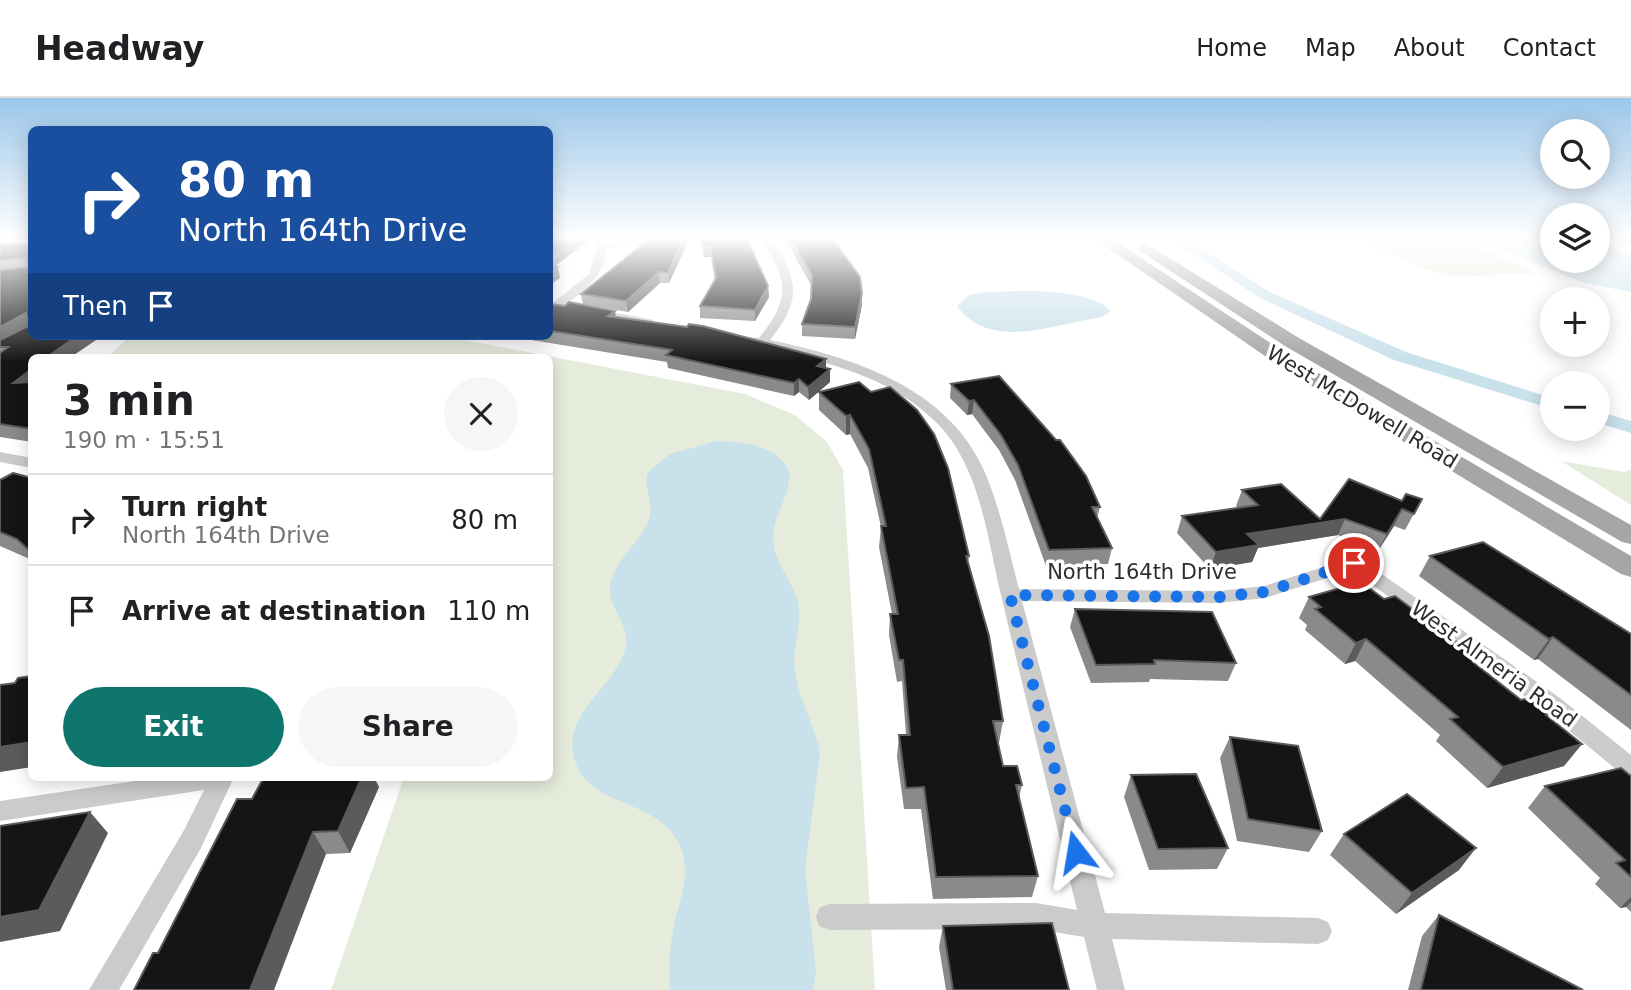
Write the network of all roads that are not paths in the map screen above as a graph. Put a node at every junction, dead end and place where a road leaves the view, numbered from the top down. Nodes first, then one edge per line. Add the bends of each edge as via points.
1 (591, 279) edge
2 (788, 279) edge
3 (1162, 279) edge
4 (1194, 279) edge
5 (553, 306) edge
6 (657, 324) edge
7 (736, 338) edge
8 (762, 342) junction
9 (0, 457) edge
10 (28, 462) edge
11 (1631, 536) edge
12 (1354, 563) joint
13 (1631, 568) edge
14 (1010, 595) junction
15 (1631, 768) edge
16 (202, 781) edge
17 (221, 781) edge
18 (0, 811) edge
19 (829, 918) dead end
20 (1095, 926) junction
21 (1318, 931) dead end
22 (103, 990) edge
23 (1111, 990) edge

1 - 5 street
2 - 8 street via 790,296 785,315
3 - 13 main road, West McDowell Road via 1291,365
4 - 11 main road, West McDowell Road via 1292,342
5 - 6 street
7 - 8 street
8 - 14 street via 818,354 863,371 914,399 948,428 979,476
9 - 10 street
12 - 14 street, North 164th Drive via 1265,592 1219,597
12 - 15 street, West Almeria Road via 1541,696
14 - 20 street
16 - 18 street
17 - 22 street via 192,840
19 - 20 street via 1037,916
20 - 21 street
20 - 23 street

